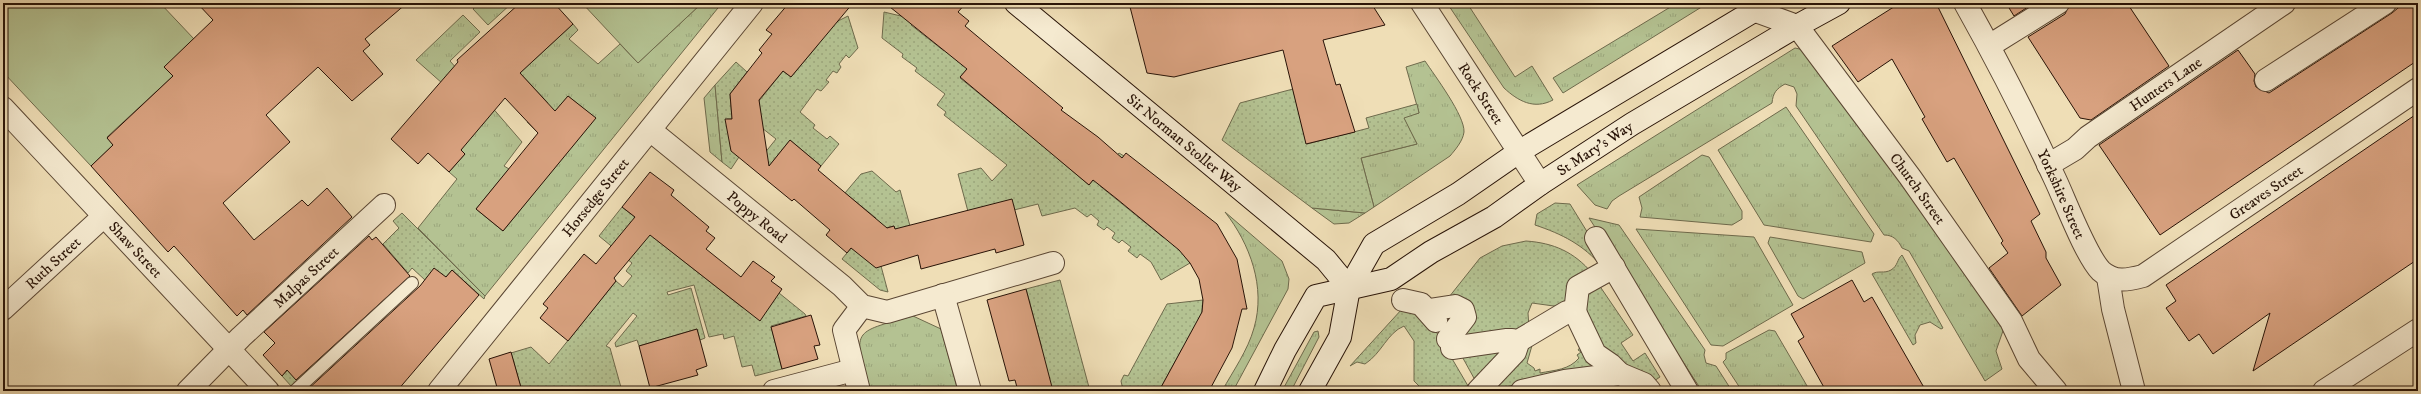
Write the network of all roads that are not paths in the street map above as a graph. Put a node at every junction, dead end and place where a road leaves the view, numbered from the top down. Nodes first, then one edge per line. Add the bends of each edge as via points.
1 (752, 3) edge
2 (1016, 3) edge
3 (1422, 3) edge
4 (1840, 3) edge
5 (1965, 3) edge
6 (2058, 3) edge
7 (2284, 3) edge
8 (2385, 3) edge
9 (1756, 5) edge
10 (1797, 26) junction
11 (1989, 46) junction
12 (2266, 80) dead end
13 (2418, 89) edge
14 (3, 108) edge
15 (650, 130) junction
16 (1520, 151) junction
17 (2048, 165) junction
18 (1540, 184) junction
19 (384, 205) dead end
20 (104, 216) junction
21 (1596, 238) dead end
22 (1053, 263) dead end
23 (1614, 267) junction
24 (2108, 277) junction
25 (412, 283) dead end
26 (1349, 288) junction
27 (943, 295) junction
28 (1403, 300) dead end
29 (862, 306) junction
30 (3, 309) edge
31 (1575, 312) junction
32 (2418, 330) edge
33 (1515, 343) junction
34 (230, 351) junction
35 (853, 370) junction
36 (1676, 373) junction
37 (1620, 374) junction
38 (1477, 389) edge
39 (2043, 390) edge
40 (188, 391) edge
41 (268, 391) edge
42 (295, 391) edge
43 (439, 391) edge
44 (774, 391) edge
45 (859, 391) edge
46 (970, 391) edge
47 (1265, 391) edge
48 (1310, 391) edge
49 (1522, 391) edge
50 (1649, 391) edge
51 (1688, 391) edge
52 (2134, 391) edge
53 (2324, 391) edge

1 - 15 street, Horsedge Street
2 - 26 street, Sir Norman Stoller Way via 1326,260
3 - 16 street, Rock Street
4 - 10 street, St Mary's Way
5 - 11 street, Yorkshire Street
6 - 11 street
7 - 17 street, Hunters Lane
8 - 12 street
9 - 10 street
9 - 16 street
10 - 18 street, St Mary's Way via 1632,124
10 - 39 street, Church Street via 1910,177 2012,321
11 - 17 street, Yorkshire Street
13 - 24 street, Greaves Street via 2143,276 2128,281
14 - 20 street, Shaw Street
15 - 29 street, Poppy Road via 842,286
15 - 43 street, Horsedge Street
16 - 18 street, Rock Street
16 - 26 street via 1458,194 1374,244
17 - 24 street, Yorkshire Street via 2093,261
18 - 26 street, St Mary's Way via 1494,217 1431,252 1391,279
19 - 34 street, Malpas Street
20 - 30 street, Ruth Street
20 - 34 street, Shaw Street
21 - 23 street
22 - 27 street
23 - 31 street via 1578,287
23 - 36 street
24 - 52 street
25 - 42 lane
26 - 47 street, St Mary's Way via 1316,296
26 - 48 street via 1340,337
27 - 29 street via 887,312
27 - 46 street
28 - 33 street via 1421,304 1444,334 1512,340
29 - 35 street via 844,330
31 - 33 street via 1567,312
31 - 37 street via 1595,354
32 - 53 street
33 - 38 street via 1517,346 1514,352
34 - 40 street
34 - 41 street, Shaw Street
35 - 44 street
35 - 45 street
36 - 50 street
36 - 51 street
37 - 49 street via 1565,381
37 - 50 street via 1644,384

